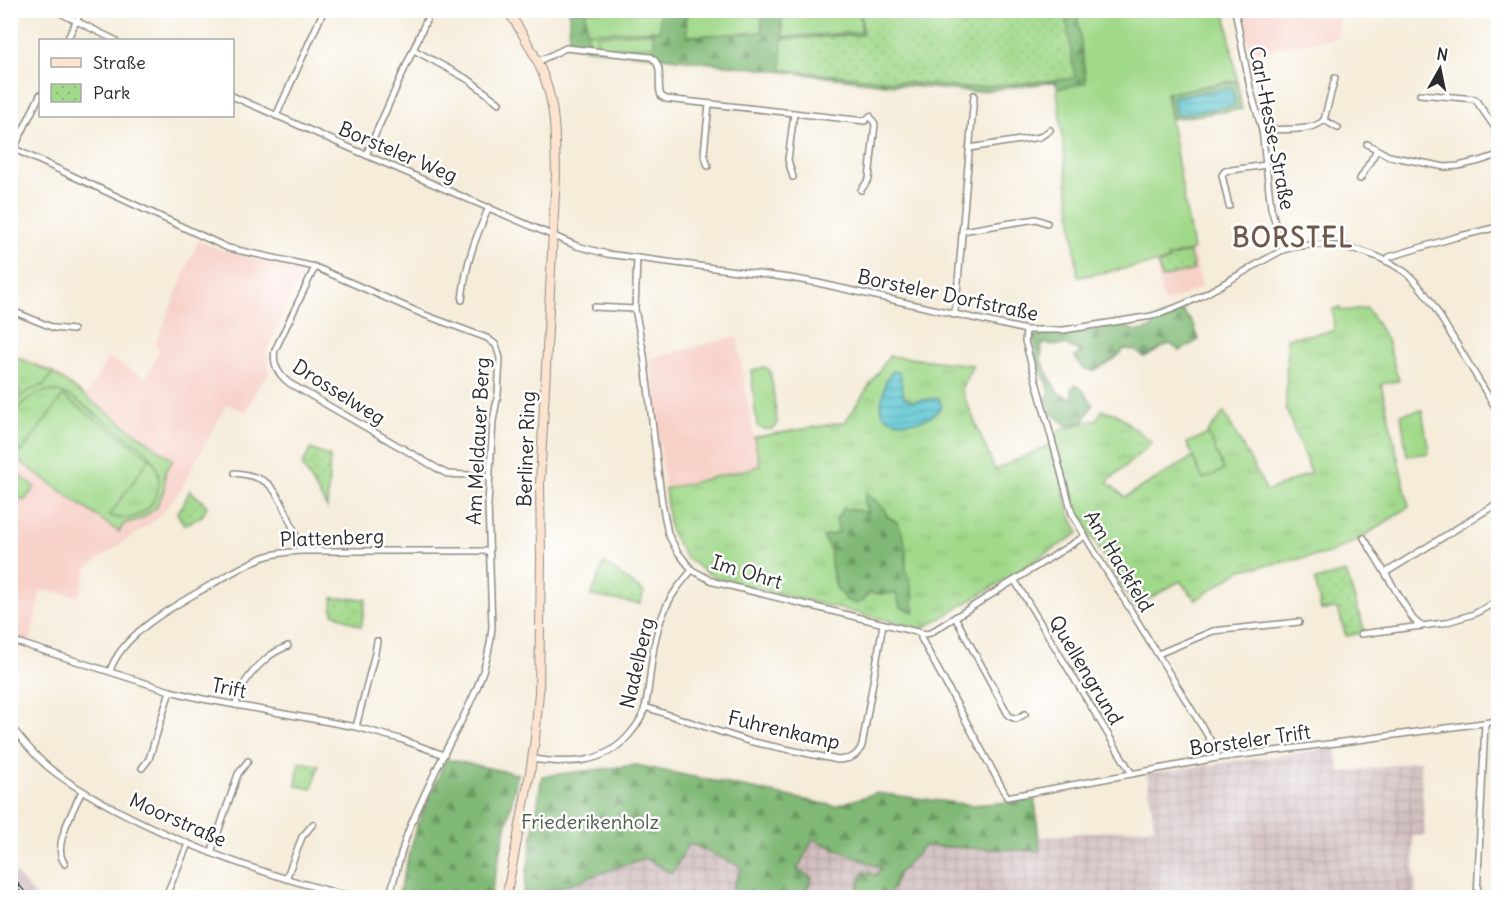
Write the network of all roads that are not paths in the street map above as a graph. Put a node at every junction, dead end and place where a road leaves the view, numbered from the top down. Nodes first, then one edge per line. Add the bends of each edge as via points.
1 (54, 10) edge
2 (82, 10) edge
3 (324, 10) edge
4 (431, 10) edge
5 (507, 10) edge
6 (1235, 10) edge
7 (77, 22) junction
8 (68, 39) edge
9 (113, 39) edge
10 (414, 50) junction
11 (537, 62) junction
12 (1335, 78) dead end
13 (1420, 94) dead end
14 (974, 95) dead end
15 (39, 97) edge
16 (234, 97) edge
17 (499, 103) dead end
18 (709, 104) junction
19 (794, 113) junction
20 (276, 116) junction
21 (1324, 120) junction
22 (1338, 128) dead end
23 (1050, 130) dead end
24 (1262, 130) junction
25 (1498, 132) edge
26 (1367, 144) dead end
27 (12, 148) edge
28 (969, 148) junction
29 (1377, 150) junction
30 (1498, 154) edge
31 (366, 155) junction
32 (10, 157) edge
33 (1266, 165) junction
34 (708, 166) dead end
35 (793, 177) dead end
36 (1360, 179) dead end
37 (861, 190) dead end
38 (1229, 206) dead end
39 (489, 207) junction
40 (1047, 223) dead end
41 (1498, 227) edge
42 (962, 231) junction
43 (552, 234) junction
44 (1283, 250) junction
45 (637, 258) junction
46 (1386, 261) junction
47 (315, 267) junction
48 (462, 300) dead end
49 (594, 307) dead end
50 (634, 309) junction
51 (10, 310) edge
52 (954, 315) junction
53 (73, 330) dead end
54 (1026, 330) junction
55 (1498, 412) edge
56 (235, 473) dead end
57 (489, 476) junction
58 (1498, 503) edge
59 (1085, 536) junction
60 (1364, 538) dead end
61 (300, 551) junction
62 (489, 551) junction
63 (692, 570) junction
64 (1385, 573) junction
65 (1015, 581) junction
66 (1498, 602) edge
67 (955, 617) junction
68 (1299, 622) dead end
69 (883, 624) junction
70 (1420, 626) junction
71 (921, 633) junction
72 (1361, 634) dead end
73 (10, 640) edge
74 (376, 641) dead end
75 (288, 646) dead end
76 (1158, 654) junction
77 (110, 671) junction
78 (170, 691) junction
79 (236, 705) junction
80 (645, 706) junction
81 (1026, 714) dead end
82 (1498, 721) edge
83 (1485, 723) junction
84 (10, 725) edge
85 (356, 727) junction
86 (444, 755) junction
87 (1217, 758) junction
88 (532, 759) junction
89 (248, 761) dead end
90 (142, 768) dead end
91 (1132, 774) junction
92 (82, 791) junction
93 (313, 824) dead end
94 (188, 844) junction
95 (211, 853) junction
96 (65, 864) dead end
97 (286, 879) junction
98 (165, 897) edge
99 (358, 897) edge
100 (389, 897) edge
101 (506, 897) edge
102 (1477, 897) edge

1 - 7 street
2 - 7 street
3 - 20 street
4 - 10 street
5 - 11 street, Berliner Ring
6 - 24 street, Carl-Hesse-Straße
7 - 8 street
7 - 9 street
10 - 17 street via 469,80
10 - 31 street
11 - 18 street via 566,48 651,57 660,68 661,96
11 - 43 street, Berliner Ring via 549,91 555,132
12 - 21 street
13 - 25 street via 1475,99
14 - 28 street
15 - 27 street
16 - 20 street, Borsteler Weg
18 - 19 street
18 - 34 street via 704,153
19 - 35 street via 788,160
19 - 37 street via 865,121 870,116 875,124 869,179
20 - 31 street, Borsteler Weg
21 - 22 street
21 - 24 street via 1311,128
23 - 28 street via 1040,137
24 - 33 street, Carl-Hesse-Straße
26 - 29 street
27 - 32 street
27 - 47 street, Am Meldauer Berg via 228,248
28 - 42 street
29 - 30 street via 1445,167
29 - 36 street
31 - 39 street, Borsteler Weg
33 - 38 street via 1225,171 1222,175
33 - 44 street, Carl-Hesse-Straße via 1271,208
39 - 43 street, Borsteler Weg
39 - 48 street via 470,255
40 - 42 street via 1035,219
41 - 46 street
42 - 52 street
43 - 45 street, Borsteler Dorfstraße via 592,251
43 - 88 street, Berliner Ring via 540,484 539,692
44 - 46 street, Borsteler Dorfstraße via 1324,245 1356,250
44 - 54 street, Borsteler Dorfstraße via 1164,313 1064,330
45 - 50 street, Im Ohrt
45 - 52 street, Borsteler Dorfstraße via 818,283
46 - 55 street, Borsteler Dorfstraße via 1406,273 1430,300
47 - 57 street, Am Meldauer Berg via 496,345 500,358
47 - 57 street, Drosselweg via 275,350 281,377 447,474
49 - 50 street
50 - 63 street, Im Ohrt via 644,355 668,534
51 - 53 street via 54,328
52 - 54 street, Borsteler Dorfstraße
54 - 59 street, Am Hackfeld via 1025,341 1072,513
56 - 61 street via 261,480 274,490
57 - 62 street, Am Meldauer Berg
58 - 64 street
59 - 65 street
59 - 76 street, Am Hackfeld
60 - 64 street
61 - 62 street, Plattenberg
61 - 77 street, Plattenberg via 255,561 184,600 142,629 117,656
62 - 86 street, Am Meldauer Berg via 491,644 474,697
63 - 69 street, Im Ohrt via 714,582
63 - 80 street, Nadelberg via 669,600 661,619
64 - 70 street
65 - 67 street
65 - 91 street, Quellengrund
66 - 70 street via 1474,614
67 - 71 street via 930,633
67 - 81 street via 1009,716 1016,719
68 - 76 street via 1213,631
69 - 71 street, Im Ohrt
69 - 80 street, Fuhrenkamp via 862,746 849,759 811,756 748,741
70 - 72 street
71 - 91 street, Borsteler Trift via 1007,796
73 - 77 street, Trift
74 - 85 street
75 - 79 street via 268,656 251,675 241,687
76 - 87 street, Am Hackfeld via 1214,746
77 - 78 street, Trift
78 - 79 street, Trift
78 - 90 street via 149,759
79 - 85 street, Trift
80 - 88 street, Nadelberg via 634,729 612,751 580,762
82 - 83 street, Borsteler Trift
83 - 87 street, Borsteler Trift
83 - 102 street
84 - 92 street, Moorstraße via 37,757
85 - 86 street, Trift
86 - 100 street, Am Meldauer Berg via 410,828
87 - 91 street, Borsteler Trift
88 - 101 street, Berliner Ring
89 - 95 street via 238,774
92 - 94 street, Moorstraße
92 - 96 street via 60,849
93 - 97 street via 303,837
94 - 95 street, Moorstraße
94 - 98 street
95 - 97 street, Moorstraße
97 - 99 street, Moorstraße

